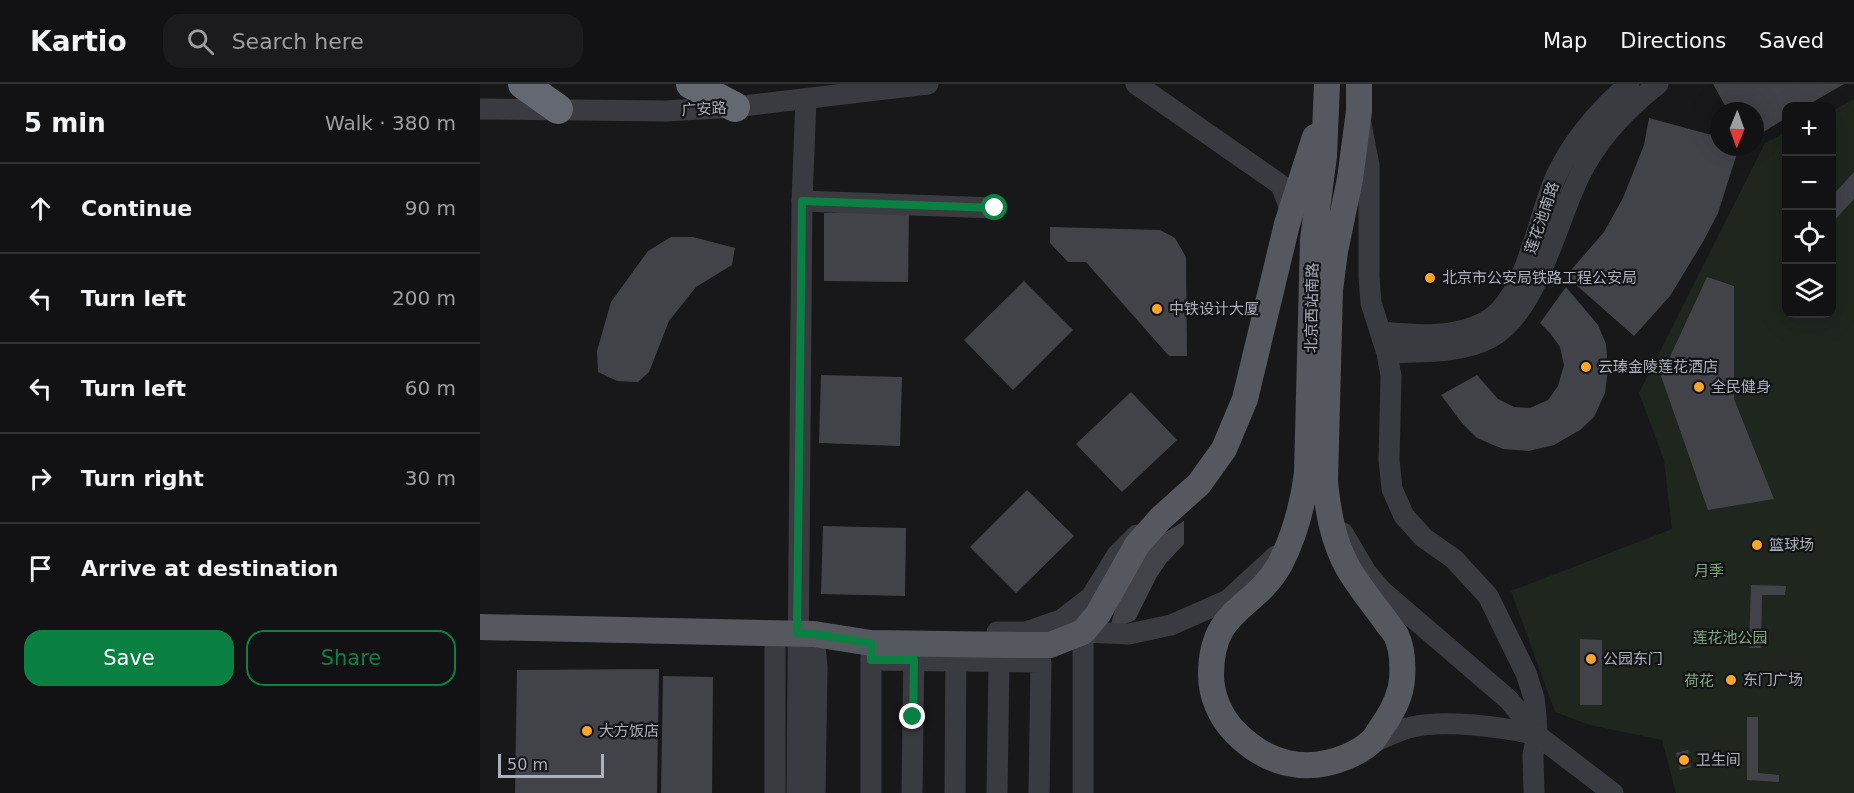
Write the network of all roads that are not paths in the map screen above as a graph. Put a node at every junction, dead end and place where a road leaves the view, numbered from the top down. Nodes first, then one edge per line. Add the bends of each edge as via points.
1 (524, 84) edge
2 (691, 84) edge
3 (928, 84) edge
4 (1136, 84) edge
5 (1359, 84) edge
6 (1629, 84) edge
7 (1658, 84) edge
8 (1327, 90) edge
9 (806, 99) junction
10 (735, 107) junction
11 (480, 109) edge
12 (558, 109) junction
13 (1359, 111) junction
14 (802, 201) junction
15 (995, 208) dead end
16 (1287, 224) junction
17 (1381, 332) junction
18 (1387, 353) junction
19 (1328, 510) junction
20 (1160, 519) junction
21 (1294, 531) junction
22 (480, 627) edge
23 (1083, 632) junction
24 (792, 633) junction
25 (845, 638) junction
26 (871, 651) junction
27 (914, 652) junction
28 (956, 652) junction
29 (999, 661) junction
30 (1537, 735) junction
31 (1364, 747) junction
32 (775, 793) edge
33 (785, 793) edge
34 (797, 793) edge
35 (815, 793) edge
36 (871, 793) edge
37 (912, 793) edge
38 (954, 793) edge
39 (997, 793) edge
40 (1039, 793) edge
41 (1083, 793) edge
42 (1534, 793) edge
43 (1613, 793) edge

1 - 12 highway
2 - 10 highway
3 - 9 street, 广安路
4 - 16 street via 1281,185 1289,206
5 - 13 main road, 北京西站南路
6 - 17 street, 莲花池南路 via 1607,103 1572,148 1557,174 1516,286 1498,311 1487,321 1459,331 1419,335
7 - 18 street, 莲花池南路 via 1619,118 1593,152 1568,200 1531,293 1520,313 1505,328 1468,347
8 - 16 main road
8 - 21 main road, 北京西站南路 via 1314,240 1307,473
9 - 10 street, 广安路
9 - 14 street
10 - 12 street, 广安路 via 666,111
11 - 12 street, 广安路
13 - 17 street via 1369,165 1371,303
13 - 19 main road, 北京西站南路 via 1330,290 1325,481
14 - 15 street
14 - 24 street
16 - 20 main road via 1245,399 1224,449 1199,484
17 - 18 street
18 - 30 street via 1391,376 1392,489 1404,516 1424,538 1454,559 1488,597 1526,673 1534,698
19 - 30 street via 1382,591 1509,700
19 - 31 main road, 北京西站南路 via 1336,543 1349,570 1396,635 1402,657 1397,704
20 - 23 main road via 1137,545 1098,615
20 - 25 street via 1145,526 1117,555 1091,597 1060,620 1026,632 867,632
21 - 23 street via 1271,562 1228,600 1150,630 1129,634
21 - 31 main road, 北京西站南路 via 1279,565 1220,629 1213,650 1211,677 1215,699 1227,723 1249,747 1274,760 1302,766 1332,763
22 - 24 main road
23 - 28 main road via 1050,645
23 - 41 street
24 - 25 main road
24 - 32 street
24 - 33 street
24 - 34 street
24 - 35 street via 817,667
25 - 26 main road
26 - 27 main road
26 - 36 street
27 - 28 main road
27 - 37 street
28 - 29 street
28 - 38 street
29 - 39 street
29 - 40 street via 1041,662
30 - 31 street via 1452,724 1414,726
30 - 42 street
30 - 43 street

